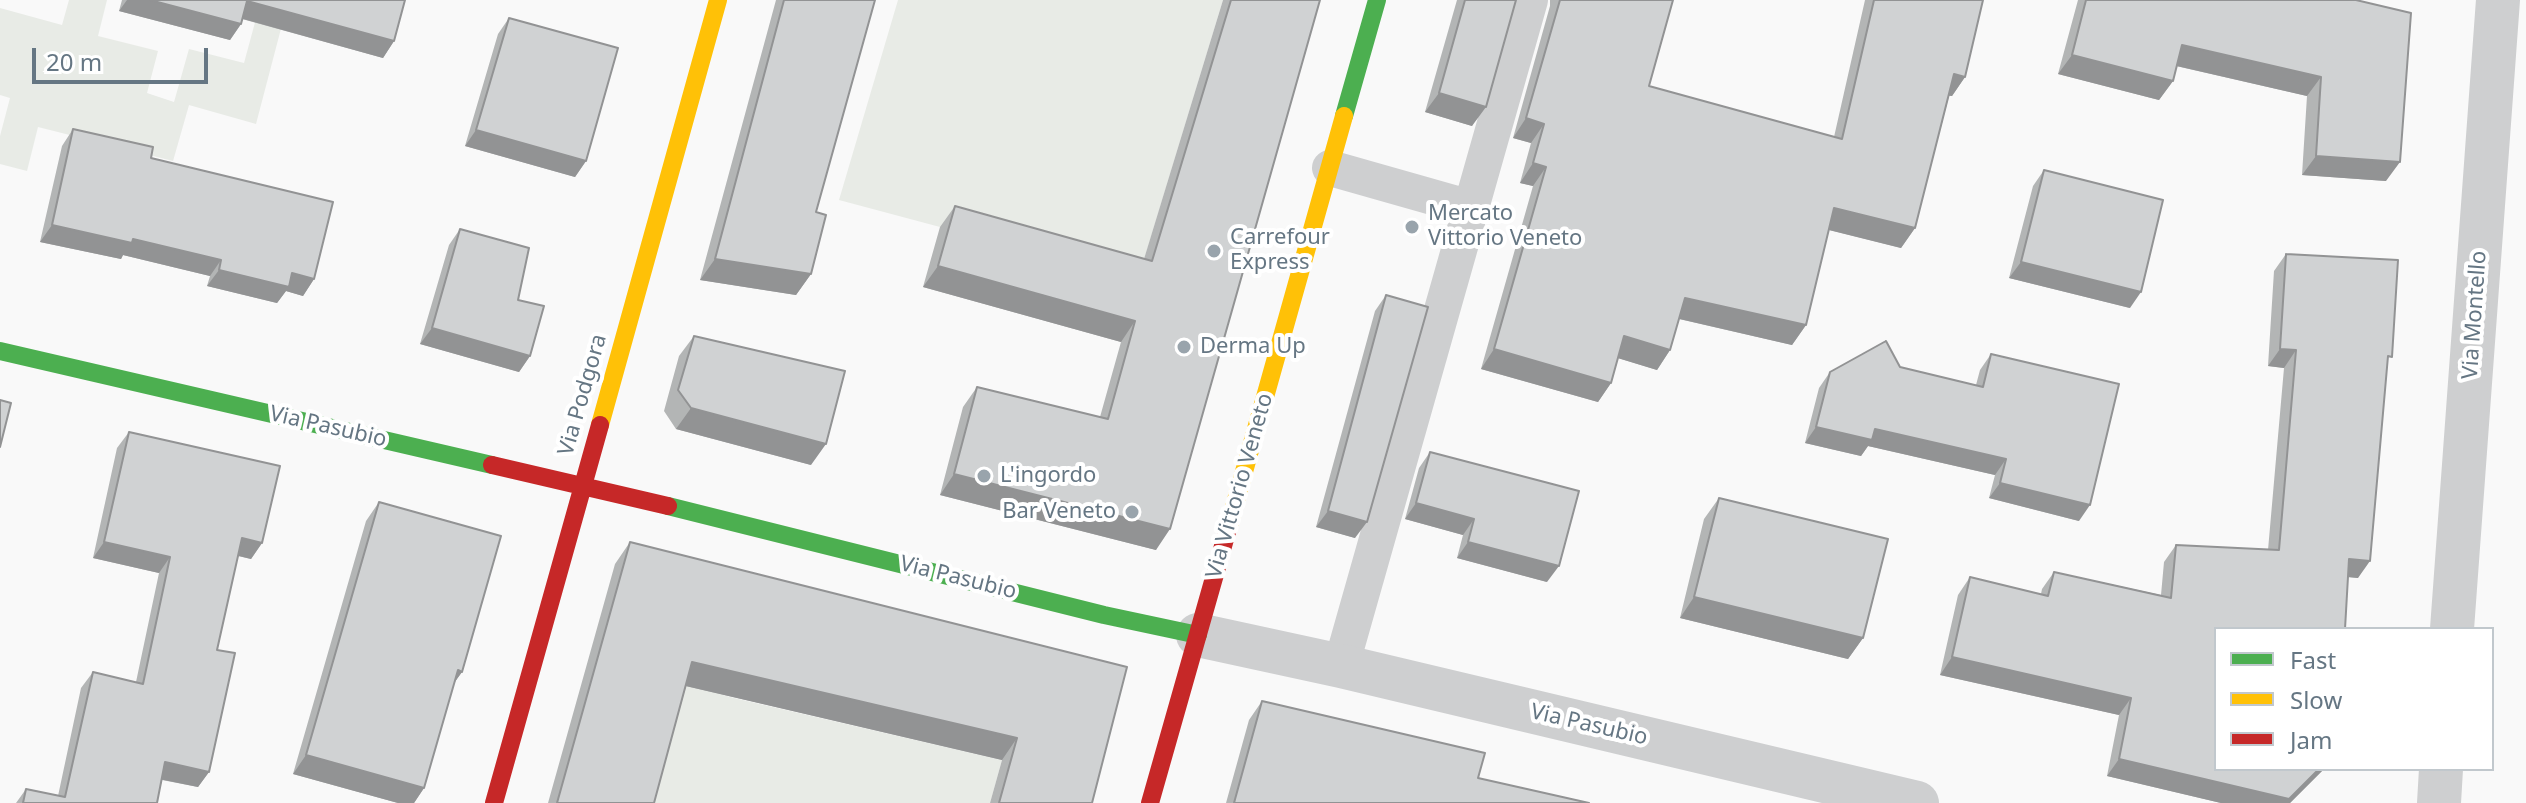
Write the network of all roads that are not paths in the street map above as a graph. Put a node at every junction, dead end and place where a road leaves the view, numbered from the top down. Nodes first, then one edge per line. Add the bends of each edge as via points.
1 (718, 0) edge
2 (1377, 0) edge
3 (1530, 0) edge
4 (2498, 0) edge
5 (1330, 168) junction
6 (1471, 208) junction
7 (0, 351) edge
8 (582, 486) junction
9 (2452, 627) edge
10 (1198, 635) junction
11 (1341, 666) junction
12 (2441, 771) edge
13 (494, 803) edge
14 (1150, 803) edge
15 (1917, 803) edge
16 (2439, 803) edge

1 - 8 street, Via Podgora
2 - 5 street, Via Vittorio Veneto
3 - 6 lane
4 - 9 street, Via Montello
5 - 6 lane
5 - 10 street, Via Vittorio Veneto
6 - 11 lane
7 - 8 street, Via Pasubio
8 - 10 street, Via Pasubio
8 - 13 street, Via Podgora
10 - 11 street, Via Pasubio
10 - 14 street, Via Vittorio Veneto
11 - 15 street, Via Pasubio
12 - 16 street

